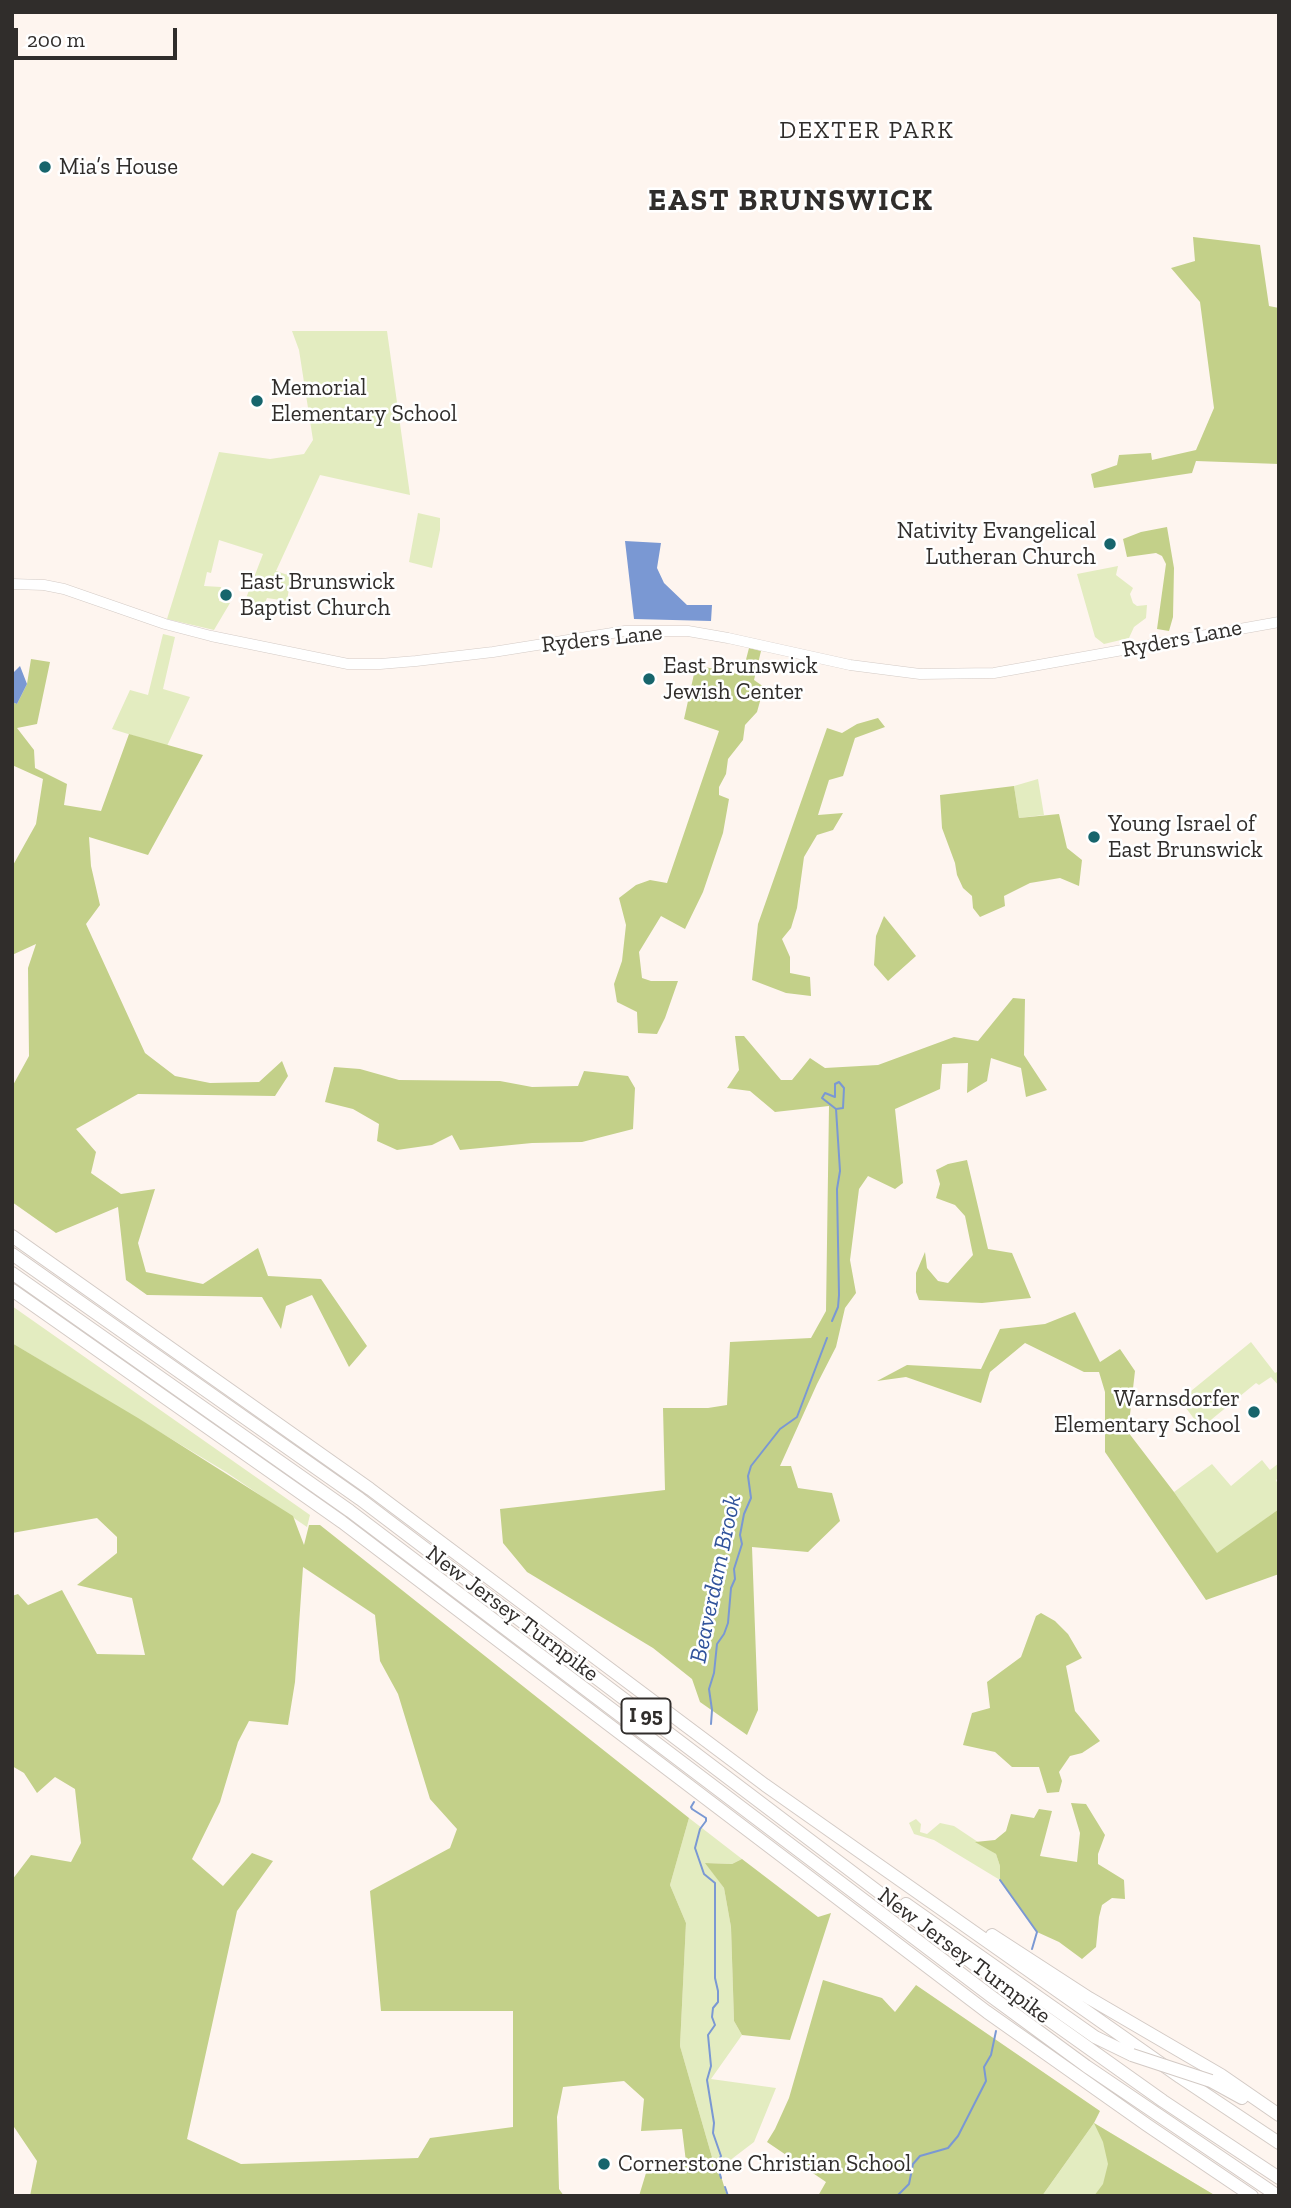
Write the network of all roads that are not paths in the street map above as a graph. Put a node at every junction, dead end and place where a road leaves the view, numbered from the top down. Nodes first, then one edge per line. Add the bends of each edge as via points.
1 (15, 586) edge
2 (1279, 622) edge
3 (12, 1237) edge
4 (12, 1254) edge
5 (12, 1273) edge
6 (12, 1290) edge
7 (765, 1785) junction
8 (755, 1798) junction
9 (1279, 2115) edge
10 (1279, 2125) edge
11 (1279, 2143) edge
12 (1279, 2178) edge
13 (1252, 2196) edge
14 (1278, 2196) edge

1 - 2 main road, Ryders Lane via 64,589 165,624 348,664 429,660 625,631 688,631 850,665 920,674 995,673
3 - 7 highway, New Jersey Turnpike / I 95 via 369,1489
4 - 8 highway, New Jersey Turnpike / I 95 via 360,1499
5 - 14 highway, New Jersey Turnpike / I 95 via 350,1511 992,1997
6 - 13 highway, New Jersey Turnpike / I 95 via 342,1522 987,2011
7 - 9 highway via 1057,1978 1198,2060
7 - 11 highway, New Jersey Turnpike / I 95
8 - 10 highway, bridge via 1095,2037 1132,2056 1211,2081
8 - 12 highway, New Jersey Turnpike / I 95 via 1021,2000

